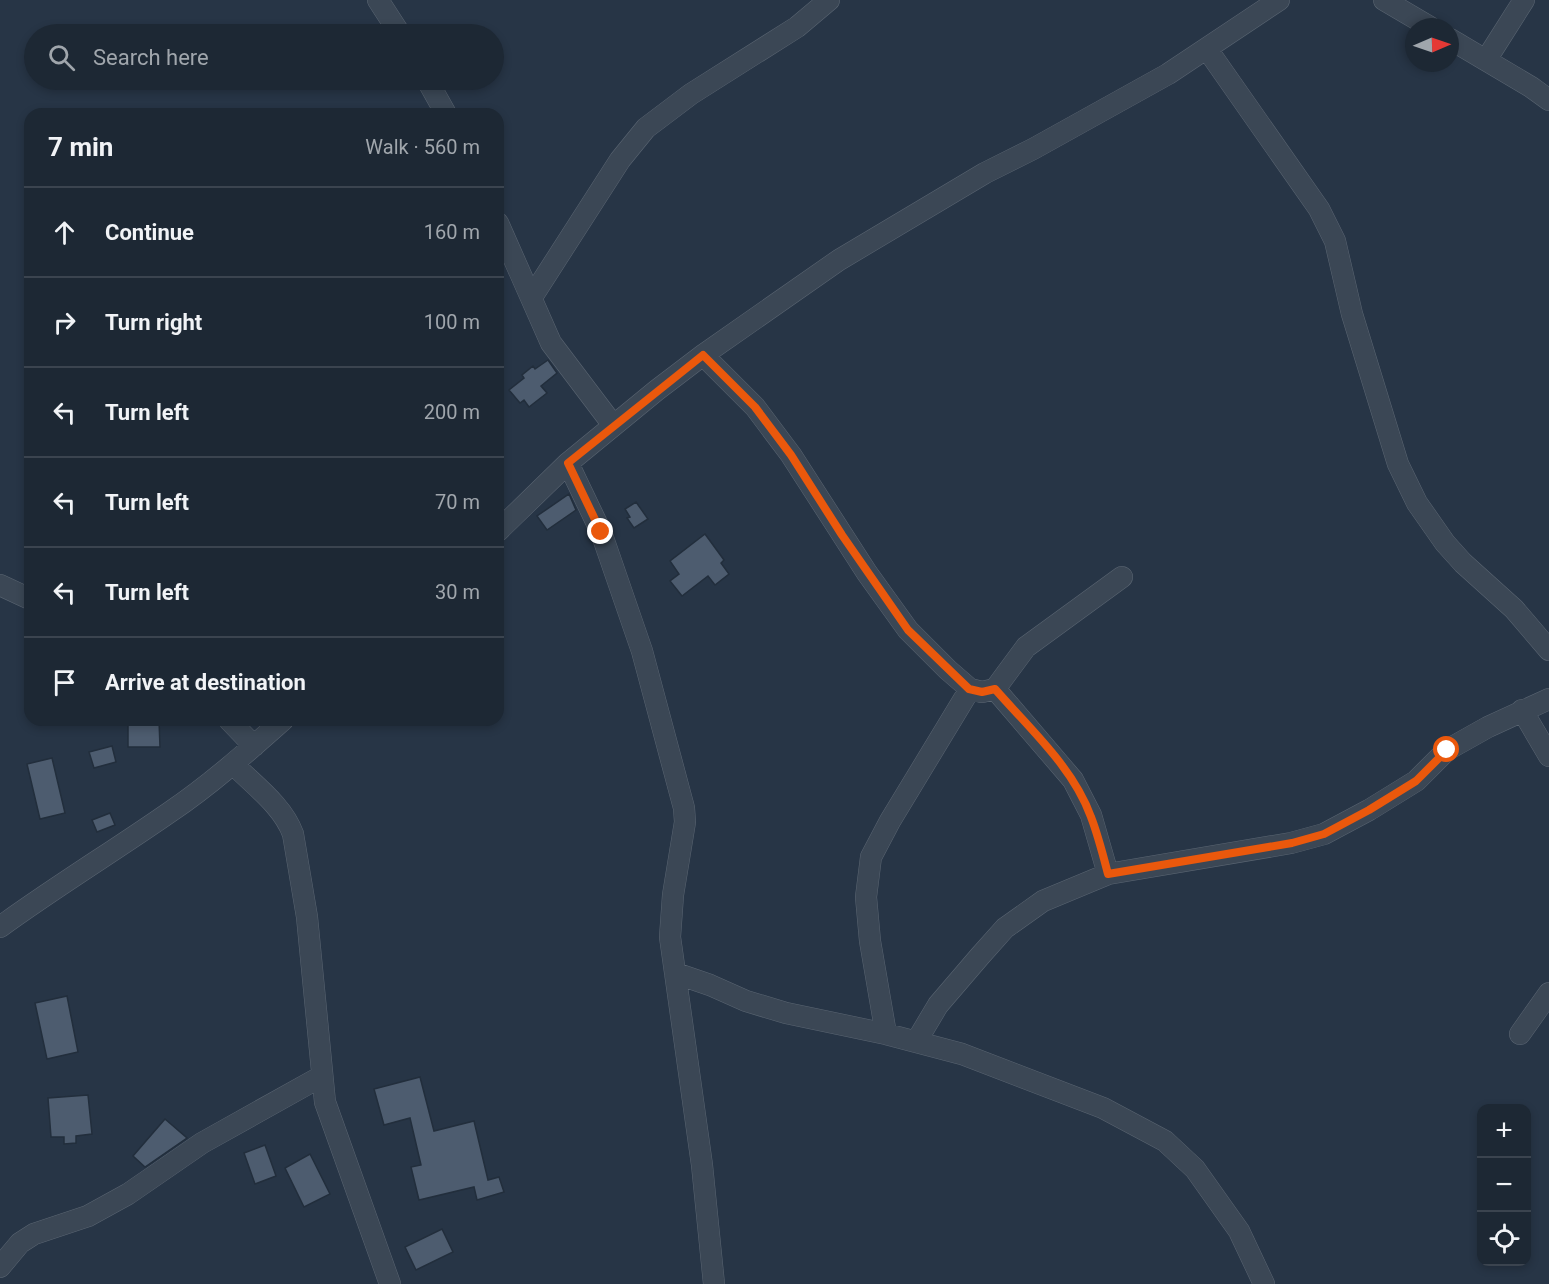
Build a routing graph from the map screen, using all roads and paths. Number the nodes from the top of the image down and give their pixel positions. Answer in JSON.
{"nodes":[{"id":1,"x":378,"y":0,"type":"edge"},
{"id":2,"x":829,"y":0,"type":"edge"},
{"id":3,"x":1279,"y":0,"type":"edge"},
{"id":4,"x":1384,"y":0,"type":"edge"},
{"id":5,"x":1524,"y":0,"type":"edge"},
{"id":6,"x":1415,"y":18,"type":"edge"},
{"id":7,"x":394,"y":24,"type":"edge"},
{"id":8,"x":1459,"y":44,"type":"edge"},
{"id":9,"x":1207,"y":49,"type":"junction"},
{"id":10,"x":1486,"y":60,"type":"junction"},
{"id":11,"x":433,"y":90,"type":"edge"},
{"id":12,"x":1549,"y":100,"type":"edge"},
{"id":13,"x":443,"y":108,"type":"edge"},
{"id":14,"x":504,"y":236,"type":"edge"},
{"id":15,"x":532,"y":297,"type":"junction"},
{"id":16,"x":703,"y":355,"type":"junction"},
{"id":17,"x":613,"y":425,"type":"junction"},
{"id":18,"x":568,"y":463,"type":"junction"},
{"id":19,"x":504,"y":525,"type":"edge"},
{"id":20,"x":1122,"y":577,"type":"dead end"},
{"id":21,"x":0,"y":585,"type":"edge"},
{"id":22,"x":24,"y":596,"type":"edge"},
{"id":23,"x":1549,"y":650,"type":"edge"},
{"id":24,"x":969,"y":689,"type":"junction"},
{"id":25,"x":995,"y":689,"type":"junction"},
{"id":26,"x":1549,"y":699,"type":"edge"},
{"id":27,"x":1522,"y":710,"type":"junction"},
{"id":28,"x":235,"y":726,"type":"edge"},
{"id":29,"x":277,"y":726,"type":"edge"},
{"id":30,"x":254,"y":746,"type":"junction"},
{"id":31,"x":1549,"y":756,"type":"edge"},
{"id":32,"x":233,"y":764,"type":"junction"},
{"id":33,"x":1108,"y":874,"type":"junction"},
{"id":34,"x":0,"y":927,"type":"edge"},
{"id":35,"x":675,"y":973,"type":"junction"},
{"id":36,"x":1549,"y":993,"type":"edge"},
{"id":37,"x":886,"y":1034,"type":"junction"},
{"id":38,"x":1520,"y":1034,"type":"dead end"},
{"id":39,"x":916,"y":1042,"type":"junction"},
{"id":40,"x":322,"y":1076,"type":"junction"},
{"id":41,"x":0,"y":1267,"type":"edge"},
{"id":42,"x":390,"y":1284,"type":"edge"},
{"id":43,"x":714,"y":1284,"type":"edge"},
{"id":44,"x":1264,"y":1284,"type":"edge"}],
"edges":[{"from":1,"to":7,"type":"street"},
{"from":2,"to":15,"type":"street"},
{"from":3,"to":9,"type":"street"},
{"from":4,"to":6,"type":"street"},
{"from":5,"to":10,"type":"street"},
{"from":8,"to":10,"type":"street"},
{"from":9,"to":16,"type":"street"},
{"from":9,"to":23,"type":"street"},
{"from":10,"to":12,"type":"street"},
{"from":11,"to":13,"type":"street"},
{"from":14,"to":15,"type":"street"},
{"from":15,"to":17,"type":"street"},
{"from":16,"to":17,"type":"street"},
{"from":16,"to":24,"type":"street"},
{"from":17,"to":18,"type":"street"},
{"from":18,"to":19,"type":"street"},
{"from":18,"to":35,"type":"street"},
{"from":20,"to":25,"type":"street"},
{"from":21,"to":22,"type":"street"},
{"from":24,"to":25,"type":"street"},
{"from":24,"to":37,"type":"street"},
{"from":25,"to":33,"type":"street"},
{"from":26,"to":27,"type":"street"},
{"from":27,"to":31,"type":"street"},
{"from":27,"to":33,"type":"street"},
{"from":28,"to":30,"type":"street"},
{"from":29,"to":30,"type":"street"},
{"from":30,"to":32,"type":"street"},
{"from":32,"to":34,"type":"street"},
{"from":32,"to":40,"type":"street"},
{"from":33,"to":39,"type":"street"},
{"from":35,"to":37,"type":"street"},
{"from":35,"to":43,"type":"street"},
{"from":36,"to":38,"type":"street"},
{"from":37,"to":39,"type":"street"},
{"from":39,"to":44,"type":"street"},
{"from":40,"to":41,"type":"street"},
{"from":40,"to":42,"type":"street"}]}
